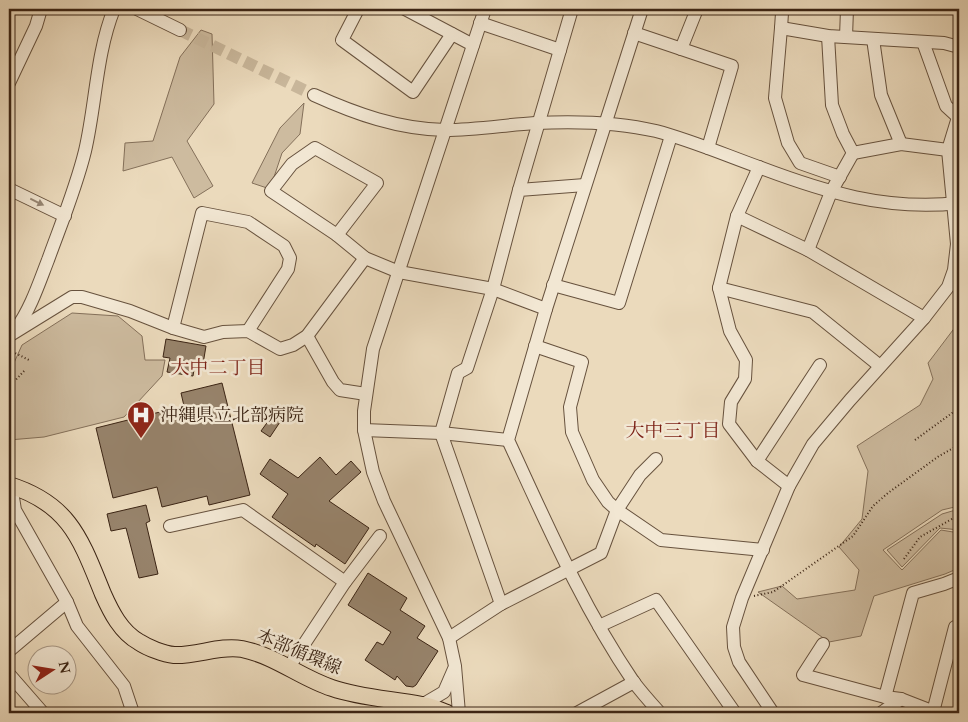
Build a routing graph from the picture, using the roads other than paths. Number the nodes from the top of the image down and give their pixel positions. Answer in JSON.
{"nodes":[{"id":1,"x":41,"y":9,"type":"edge"},
{"id":2,"x":114,"y":9,"type":"edge"},
{"id":3,"x":137,"y":9,"type":"edge"},
{"id":4,"x":358,"y":9,"type":"edge"},
{"id":5,"x":405,"y":9,"type":"edge"},
{"id":6,"x":485,"y":9,"type":"edge"},
{"id":7,"x":572,"y":9,"type":"edge"},
{"id":8,"x":642,"y":9,"type":"edge"},
{"id":9,"x":697,"y":9,"type":"edge"},
{"id":10,"x":780,"y":9,"type":"edge"},
{"id":11,"x":847,"y":9,"type":"edge"},
{"id":12,"x":480,"y":23,"type":"junction"},
{"id":13,"x":781,"y":28,"type":"junction"},
{"id":14,"x":180,"y":30,"type":"tunnel mouth"},
{"id":15,"x":634,"y":33,"type":"junction"},
{"id":16,"x":452,"y":34,"type":"junction"},
{"id":17,"x":828,"y":36,"type":"junction"},
{"id":18,"x":846,"y":37,"type":"junction"},
{"id":19,"x":873,"y":39,"type":"junction"},
{"id":20,"x":923,"y":42,"type":"junction"},
{"id":21,"x":473,"y":45,"type":"junction"},
{"id":22,"x":959,"y":48,"type":"edge"},
{"id":23,"x":681,"y":49,"type":"junction"},
{"id":24,"x":560,"y":50,"type":"junction"},
{"id":25,"x":9,"y":84,"type":"edge"},
{"id":26,"x":314,"y":95,"type":"tunnel mouth"},
{"id":27,"x":959,"y":115,"type":"edge"},
{"id":28,"x":538,"y":123,"type":"junction"},
{"id":29,"x":604,"y":124,"type":"junction"},
{"id":30,"x":445,"y":130,"type":"junction"},
{"id":31,"x":671,"y":136,"type":"junction"},
{"id":32,"x":901,"y":144,"type":"junction"},
{"id":33,"x":708,"y":148,"type":"junction"},
{"id":34,"x":948,"y":150,"type":"junction"},
{"id":35,"x":853,"y":153,"type":"junction"},
{"id":36,"x":759,"y":167,"type":"junction"},
{"id":37,"x":840,"y":177,"type":"junction"},
{"id":38,"x":585,"y":185,"type":"junction"},
{"id":39,"x":9,"y":188,"type":"edge"},
{"id":40,"x":519,"y":190,"type":"junction"},
{"id":41,"x":831,"y":192,"type":"junction"},
{"id":42,"x":957,"y":204,"type":"edge"},
{"id":43,"x":65,"y":216,"type":"junction"},
{"id":44,"x":737,"y":216,"type":"junction"},
{"id":45,"x":337,"y":235,"type":"junction"},
{"id":46,"x":808,"y":250,"type":"junction"},
{"id":47,"x":365,"y":258,"type":"junction"},
{"id":48,"x":399,"y":272,"type":"junction"},
{"id":49,"x":553,"y":285,"type":"junction"},
{"id":50,"x":719,"y":288,"type":"junction"},
{"id":51,"x":493,"y":289,"type":"junction"},
{"id":52,"x":546,"y":309,"type":"junction"},
{"id":53,"x":924,"y":318,"type":"junction"},
{"id":54,"x":173,"y":328,"type":"junction"},
{"id":55,"x":248,"y":331,"type":"junction"},
{"id":56,"x":10,"y":335,"type":"edge"},
{"id":57,"x":308,"y":336,"type":"junction"},
{"id":58,"x":534,"y":346,"type":"junction"},
{"id":59,"x":820,"y":365,"type":"dead end"},
{"id":60,"x":880,"y":366,"type":"junction"},
{"id":61,"x":366,"y":394,"type":"junction"},
{"id":62,"x":364,"y":430,"type":"junction"},
{"id":63,"x":441,"y":433,"type":"junction"},
{"id":64,"x":508,"y":440,"type":"junction"},
{"id":65,"x":656,"y":459,"type":"dead end"},
{"id":66,"x":757,"y":461,"type":"junction"},
{"id":67,"x":10,"y":485,"type":"edge"},
{"id":68,"x":789,"y":486,"type":"junction"},
{"id":69,"x":617,"y":510,"type":"junction"},
{"id":70,"x":170,"y":526,"type":"dead end"},
{"id":71,"x":380,"y":536,"type":"dead end"},
{"id":72,"x":763,"y":550,"type":"junction"},
{"id":73,"x":569,"y":568,"type":"junction"},
{"id":74,"x":959,"y":578,"type":"edge"},
{"id":75,"x":345,"y":582,"type":"junction"},
{"id":76,"x":67,"y":602,"type":"junction"},
{"id":77,"x":501,"y":604,"type":"junction"},
{"id":78,"x":599,"y":626,"type":"junction"},
{"id":79,"x":959,"y":628,"type":"edge"},
{"id":80,"x":449,"y":638,"type":"junction"},
{"id":81,"x":823,"y":644,"type":"dead end"},
{"id":82,"x":9,"y":651,"type":"edge"},
{"id":83,"x":455,"y":666,"type":"junction"},
{"id":84,"x":290,"y":667,"type":"junction"},
{"id":85,"x":9,"y":674,"type":"edge"},
{"id":86,"x":634,"y":682,"type":"junction"},
{"id":87,"x":885,"y":697,"type":"junction"},
{"id":88,"x":900,"y":699,"type":"junction"},
{"id":89,"x":422,"y":705,"type":"junction"},
{"id":90,"x":935,"y":712,"type":"edge"},
{"id":91,"x":42,"y":713,"type":"edge"},
{"id":92,"x":133,"y":713,"type":"edge"},
{"id":93,"x":447,"y":713,"type":"edge"},
{"id":94,"x":459,"y":713,"type":"edge"},
{"id":95,"x":577,"y":713,"type":"edge"},
{"id":96,"x":660,"y":713,"type":"edge"},
{"id":97,"x":734,"y":713,"type":"edge"},
{"id":98,"x":773,"y":713,"type":"edge"},
{"id":99,"x":881,"y":713,"type":"edge"}],
"edges":[{"from":1,"to":25,"type":"street"},
{"from":2,"to":43,"type":"street"},
{"from":3,"to":14,"type":"street"},
{"from":4,"to":16,"type":"street"},
{"from":5,"to":16,"type":"street"},
{"from":6,"to":12,"type":"street"},
{"from":7,"to":24,"type":"street"},
{"from":8,"to":15,"type":"street"},
{"from":9,"to":23,"type":"street"},
{"from":10,"to":13,"type":"street"},
{"from":11,"to":18,"type":"street"},
{"from":12,"to":21,"type":"street"},
{"from":12,"to":24,"type":"street"},
{"from":13,"to":17,"type":"street"},
{"from":13,"to":37,"type":"street"},
{"from":15,"to":23,"type":"street"},
{"from":15,"to":29,"type":"street"},
{"from":16,"to":21,"type":"street"},
{"from":17,"to":18,"type":"street"},
{"from":17,"to":35,"type":"street"},
{"from":18,"to":19,"type":"street"},
{"from":19,"to":20,"type":"street"},
{"from":19,"to":32,"type":"street"},
{"from":20,"to":22,"type":"street"},
{"from":20,"to":27,"type":"street"},
{"from":21,"to":30,"type":"street"},
{"from":23,"to":33,"type":"street"},
{"from":24,"to":28,"type":"street"},
{"from":26,"to":30,"type":"street"},
{"from":27,"to":34,"type":"street"},
{"from":28,"to":29,"type":"street"},
{"from":28,"to":30,"type":"street"},
{"from":28,"to":40,"type":"street"},
{"from":29,"to":31,"type":"street"},
{"from":29,"to":38,"type":"street"},
{"from":30,"to":48,"type":"street"},
{"from":31,"to":33,"type":"street"},
{"from":31,"to":49,"type":"street"},
{"from":32,"to":34,"type":"street"},
{"from":32,"to":35,"type":"street"},
{"from":33,"to":36,"type":"street"},
{"from":34,"to":42,"type":"street"},
{"from":35,"to":37,"type":"street"},
{"from":36,"to":41,"type":"street"},
{"from":36,"to":44,"type":"street"},
{"from":37,"to":41,"type":"street"},
{"from":38,"to":40,"type":"street"},
{"from":38,"to":49,"type":"street"},
{"from":39,"to":43,"type":"street","one_way":true},
{"from":40,"to":51,"type":"street"},
{"from":41,"to":42,"type":"street"},
{"from":41,"to":46,"type":"street"},
{"from":42,"to":53,"type":"street"},
{"from":43,"to":56,"type":"street"},
{"from":44,"to":46,"type":"street"},
{"from":44,"to":50,"type":"street"},
{"from":45,"to":45,"type":"street"},
{"from":45,"to":47,"type":"street"},
{"from":46,"to":53,"type":"street"},
{"from":47,"to":48,"type":"street"},
{"from":47,"to":57,"type":"street"},
{"from":48,"to":51,"type":"street"},
{"from":48,"to":61,"type":"street"},
{"from":49,"to":52,"type":"street"},
{"from":50,"to":60,"type":"street"},
{"from":50,"to":66,"type":"street"},
{"from":51,"to":52,"type":"street"},
{"from":51,"to":63,"type":"street"},
{"from":52,"to":58,"type":"street"},
{"from":53,"to":60,"type":"street"},
{"from":54,"to":55,"type":"street"},
{"from":54,"to":55,"type":"street"},
{"from":54,"to":56,"type":"street"},
{"from":55,"to":57,"type":"street"},
{"from":57,"to":61,"type":"street"},
{"from":58,"to":64,"type":"street"},
{"from":58,"to":69,"type":"street"},
{"from":59,"to":66,"type":"street"},
{"from":60,"to":68,"type":"street"},
{"from":61,"to":62,"type":"street"},
{"from":62,"to":63,"type":"street"},
{"from":62,"to":80,"type":"street"},
{"from":63,"to":64,"type":"street"},
{"from":63,"to":77,"type":"street"},
{"from":64,"to":73,"type":"street"},
{"from":65,"to":69,"type":"street"},
{"from":66,"to":68,"type":"street"},
{"from":67,"to":76,"type":"street"},
{"from":67,"to":84,"type":"main road","name":"本部循環線"},
{"from":68,"to":72,"type":"street"},
{"from":69,"to":72,"type":"street"},
{"from":69,"to":73,"type":"street"},
{"from":70,"to":75,"type":"street"},
{"from":71,"to":75,"type":"street"},
{"from":72,"to":98,"type":"street"},
{"from":73,"to":77,"type":"street"},
{"from":73,"to":78,"type":"street"},
{"from":74,"to":87,"type":"street"},
{"from":75,"to":84,"type":"street"},
{"from":76,"to":82,"type":"street"},
{"from":76,"to":92,"type":"street"},
{"from":77,"to":80,"type":"street"},
{"from":78,"to":86,"type":"street"},
{"from":78,"to":97,"type":"street"},
{"from":79,"to":90,"type":"street"},
{"from":80,"to":83,"type":"street"},
{"from":81,"to":87,"type":"street"},
{"from":83,"to":89,"type":"street"},
{"from":83,"to":94,"type":"street"},
{"from":84,"to":89,"type":"main road","name":"本部循環線"},
{"from":85,"to":91,"type":"street"},
{"from":86,"to":95,"type":"street"},
{"from":86,"to":96,"type":"street"},
{"from":87,"to":88,"type":"street"},
{"from":88,"to":90,"type":"street"},
{"from":88,"to":99,"type":"street"},
{"from":89,"to":93,"type":"main road","name":"本部循環線"}]}
